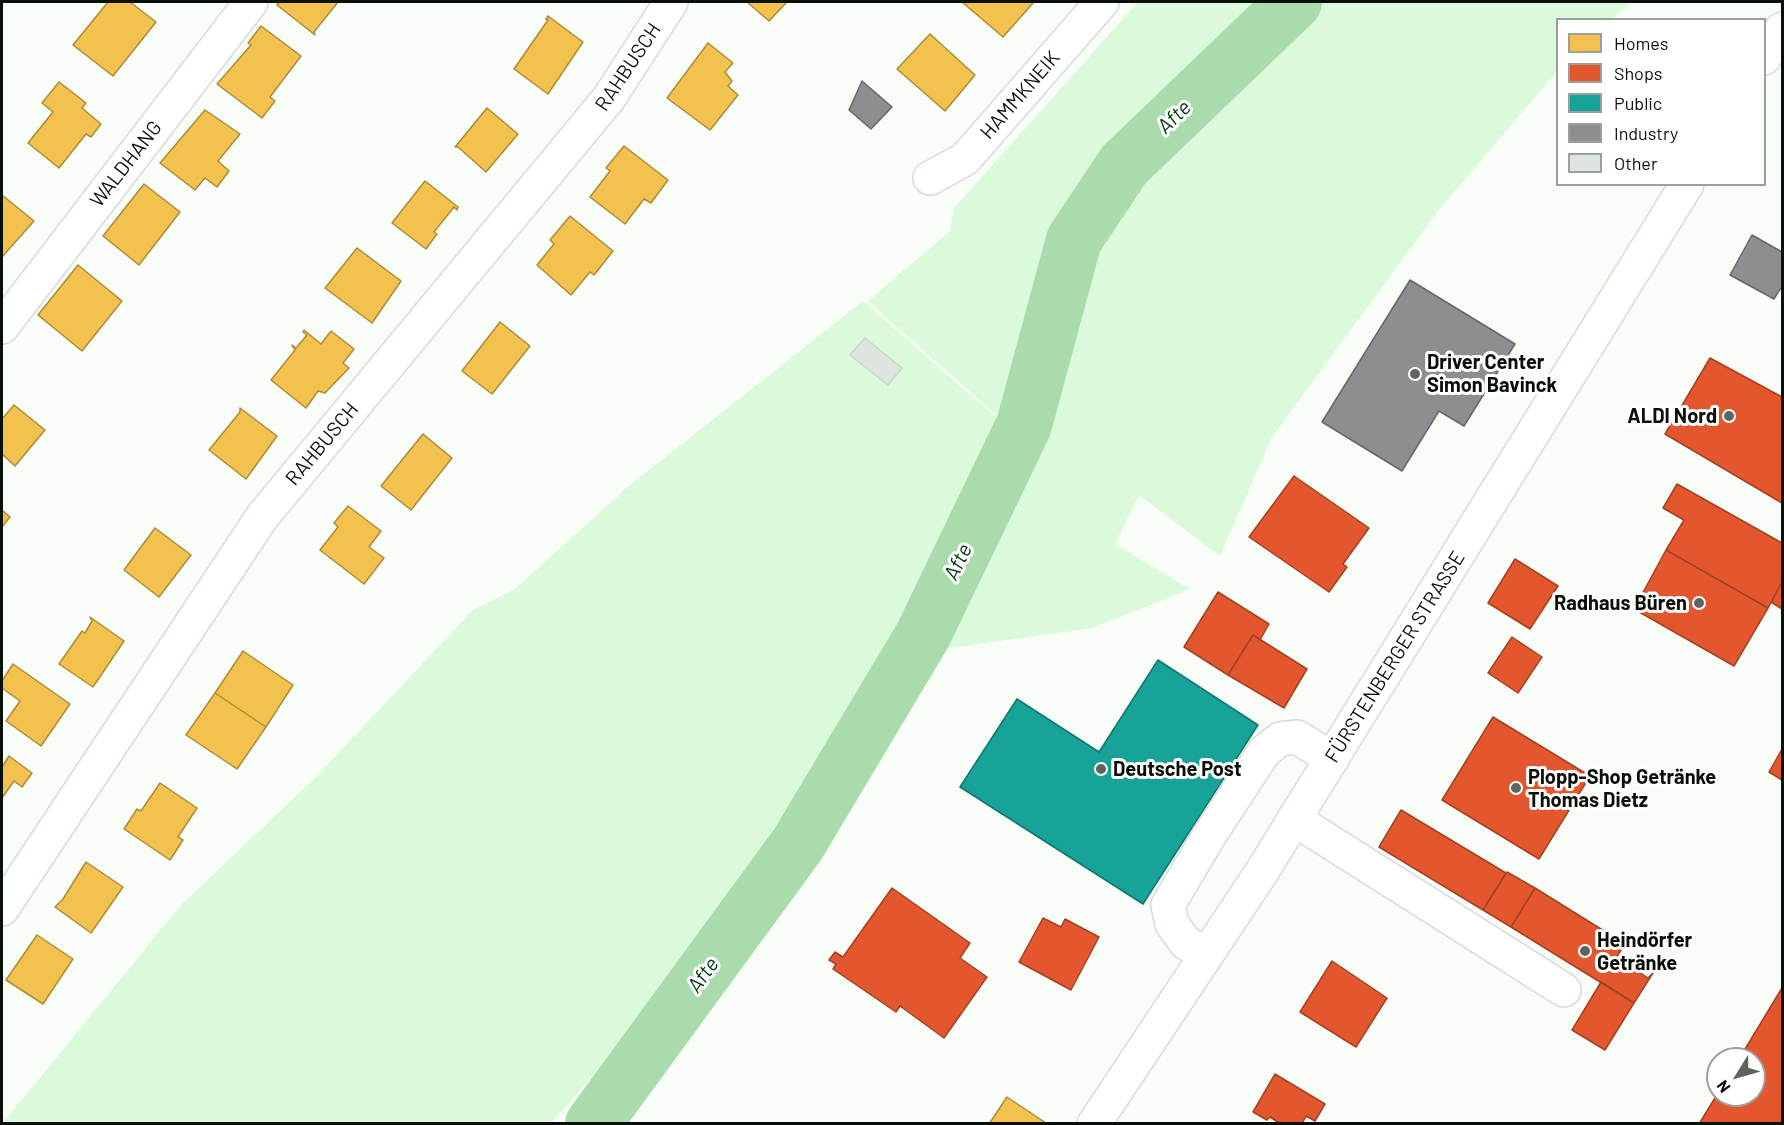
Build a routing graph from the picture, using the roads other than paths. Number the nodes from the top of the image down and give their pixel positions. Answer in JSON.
{"nodes":[{"id":1,"x":251,"y":2,"type":"edge"},
{"id":2,"x":671,"y":2,"type":"edge"},
{"id":3,"x":1102,"y":2,"type":"edge"},
{"id":4,"x":1782,"y":29,"type":"edge"},
{"id":5,"x":1766,"y":57,"type":"edge"},
{"id":6,"x":1766,"y":61,"type":"edge"},
{"id":7,"x":1782,"y":67,"type":"edge"},
{"id":8,"x":930,"y":178,"type":"dead end"},
{"id":9,"x":1686,"y":186,"type":"edge"},
{"id":10,"x":2,"y":327,"type":"edge"},
{"id":11,"x":1332,"y":759,"type":"junction"},
{"id":12,"x":1294,"y":819,"type":"junction"},
{"id":13,"x":2,"y":909,"type":"edge"},
{"id":14,"x":1206,"y":954,"type":"junction"},
{"id":15,"x":1564,"y":990,"type":"dead end"},
{"id":16,"x":1094,"y":1124,"type":"edge"}],
"edges":[{"from":1,"to":10,"type":"street","name":"WALDHANG"},
{"from":2,"to":13,"type":"street","name":"RAHBUSCH"},
{"from":3,"to":8,"type":"street","name":"HAMMKNEIK"},
{"from":4,"to":5,"type":"street"},
{"from":6,"to":7,"type":"street"},
{"from":9,"to":11,"type":"street","name":"FÜRSTENBERGER STRASSE"},
{"from":11,"to":12,"type":"street","name":"FÜRSTENBERGER STRASSE"},
{"from":11,"to":14,"type":"street"},
{"from":12,"to":14,"type":"street","name":"FÜRSTENBERGER STRASSE"},
{"from":12,"to":15,"type":"street"},
{"from":14,"to":16,"type":"street","name":"FÜRSTENBERGER STRASSE"}]}
